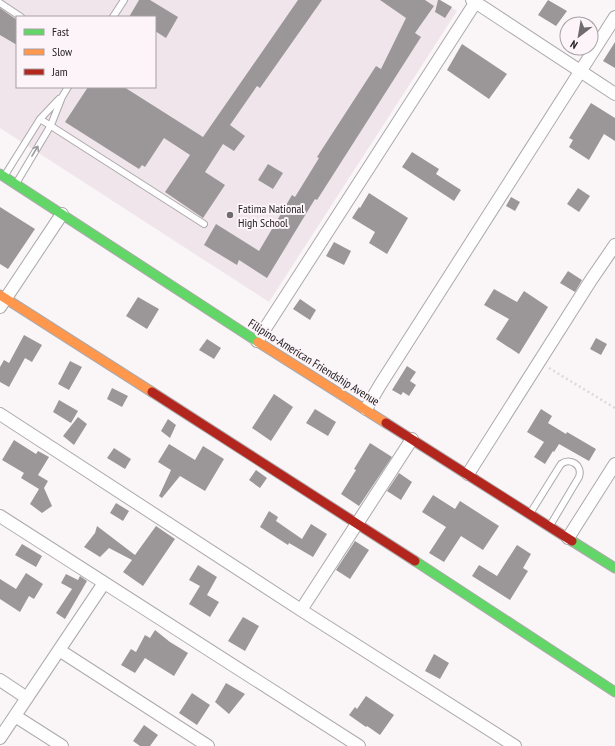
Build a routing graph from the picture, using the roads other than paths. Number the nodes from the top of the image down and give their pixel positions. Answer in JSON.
{"nodes":[{"id":1,"x":124,"y":0,"type":"edge"},
{"id":2,"x":475,"y":1,"type":"edge"},
{"id":3,"x":0,"y":3,"type":"edge"},
{"id":4,"x":20,"y":16,"type":"edge"},
{"id":5,"x":114,"y":16,"type":"edge"},
{"id":6,"x":615,"y":17,"type":"edge"},
{"id":7,"x":580,"y":71,"type":"junction"},
{"id":8,"x":67,"y":88,"type":"edge"},
{"id":9,"x":615,"y":94,"type":"edge"},
{"id":10,"x":62,"y":97,"type":"junction"},
{"id":11,"x":40,"y":119,"type":"junction"},
{"id":12,"x":50,"y":125,"type":"junction"},
{"id":13,"x":2,"y":176,"type":"edge"},
{"id":14,"x":15,"y":184,"type":"junction"},
{"id":15,"x":62,"y":214,"type":"junction"},
{"id":16,"x":204,"y":224,"type":"dead end"},
{"id":17,"x":615,"y":245,"type":"edge"},
{"id":18,"x":2,"y":300,"type":"edge"},
{"id":19,"x":257,"y":341,"type":"junction"},
{"id":20,"x":366,"y":409,"type":"junction"},
{"id":21,"x":0,"y":414,"type":"edge"},
{"id":22,"x":412,"y":438,"type":"junction"},
{"id":23,"x":615,"y":464,"type":"edge"},
{"id":24,"x":468,"y":474,"type":"junction"},
{"id":25,"x":530,"y":514,"type":"junction"},
{"id":26,"x":0,"y":516,"type":"edge"},
{"id":27,"x":358,"y":523,"type":"junction"},
{"id":28,"x":550,"y":526,"type":"junction"},
{"id":29,"x":568,"y":538,"type":"junction"},
{"id":30,"x":615,"y":568,"type":"edge"},
{"id":31,"x":104,"y":583,"type":"junction"},
{"id":32,"x":302,"y":610,"type":"junction"},
{"id":33,"x":59,"y":650,"type":"junction"},
{"id":34,"x":0,"y":680,"type":"edge"},
{"id":35,"x":615,"y":692,"type":"edge"},
{"id":36,"x":27,"y":698,"type":"junction"},
{"id":37,"x":15,"y":716,"type":"junction"},
{"id":38,"x":0,"y":738,"type":"edge"},
{"id":39,"x":62,"y":746,"type":"edge"},
{"id":40,"x":208,"y":746,"type":"edge"},
{"id":41,"x":359,"y":746,"type":"edge"},
{"id":42,"x":515,"y":746,"type":"edge"}],
"edges":[{"from":1,"to":5,"type":"lane"},
{"from":2,"to":7,"type":"street"},
{"from":2,"to":19,"type":"street"},
{"from":3,"to":4,"type":"lane"},
{"from":6,"to":7,"type":"street"},
{"from":7,"to":9,"type":"street"},
{"from":7,"to":20,"type":"street"},
{"from":8,"to":10,"type":"lane"},
{"from":10,"to":11,"type":"lane"},
{"from":10,"to":12,"type":"lane"},
{"from":11,"to":12,"type":"lane"},
{"from":11,"to":13,"type":"lane"},
{"from":14,"to":12,"type":"lane","one_way":true},
{"from":12,"to":16,"type":"lane"},
{"from":13,"to":14,"type":"main road","name":"Filipino-American Friendship Avenue"},
{"from":14,"to":15,"type":"main road","name":"Filipino-American Friendship Avenue"},
{"from":15,"to":18,"type":"street"},
{"from":15,"to":19,"type":"main road","name":"Filipino-American Friendship Avenue"},
{"from":17,"to":24,"type":"street"},
{"from":18,"to":27,"type":"main road"},
{"from":19,"to":20,"type":"main road","name":"Filipino-American Friendship Avenue"},
{"from":20,"to":22,"type":"main road","name":"Filipino-American Friendship Avenue"},
{"from":21,"to":32,"type":"street"},
{"from":22,"to":24,"type":"main road","name":"Filipino-American Friendship Avenue"},
{"from":22,"to":27,"type":"street"},
{"from":23,"to":29,"type":"street"},
{"from":24,"to":25,"type":"main road","name":"Filipino-American Friendship Avenue"},
{"from":25,"to":28,"type":"main road","name":"Filipino-American Friendship Avenue"},
{"from":25,"to":28,"type":"lane"},
{"from":26,"to":31,"type":"street"},
{"from":27,"to":32,"type":"street"},
{"from":27,"to":35,"type":"main road"},
{"from":28,"to":29,"type":"main road","name":"Filipino-American Friendship Avenue"},
{"from":29,"to":30,"type":"main road","name":"Filipino-American Friendship Avenue"},
{"from":31,"to":33,"type":"street"},
{"from":31,"to":41,"type":"street"},
{"from":32,"to":42,"type":"street"},
{"from":33,"to":36,"type":"street"},
{"from":33,"to":40,"type":"street"},
{"from":34,"to":36,"type":"street"},
{"from":36,"to":37,"type":"street"},
{"from":37,"to":38,"type":"street"},
{"from":37,"to":39,"type":"street"}]}
